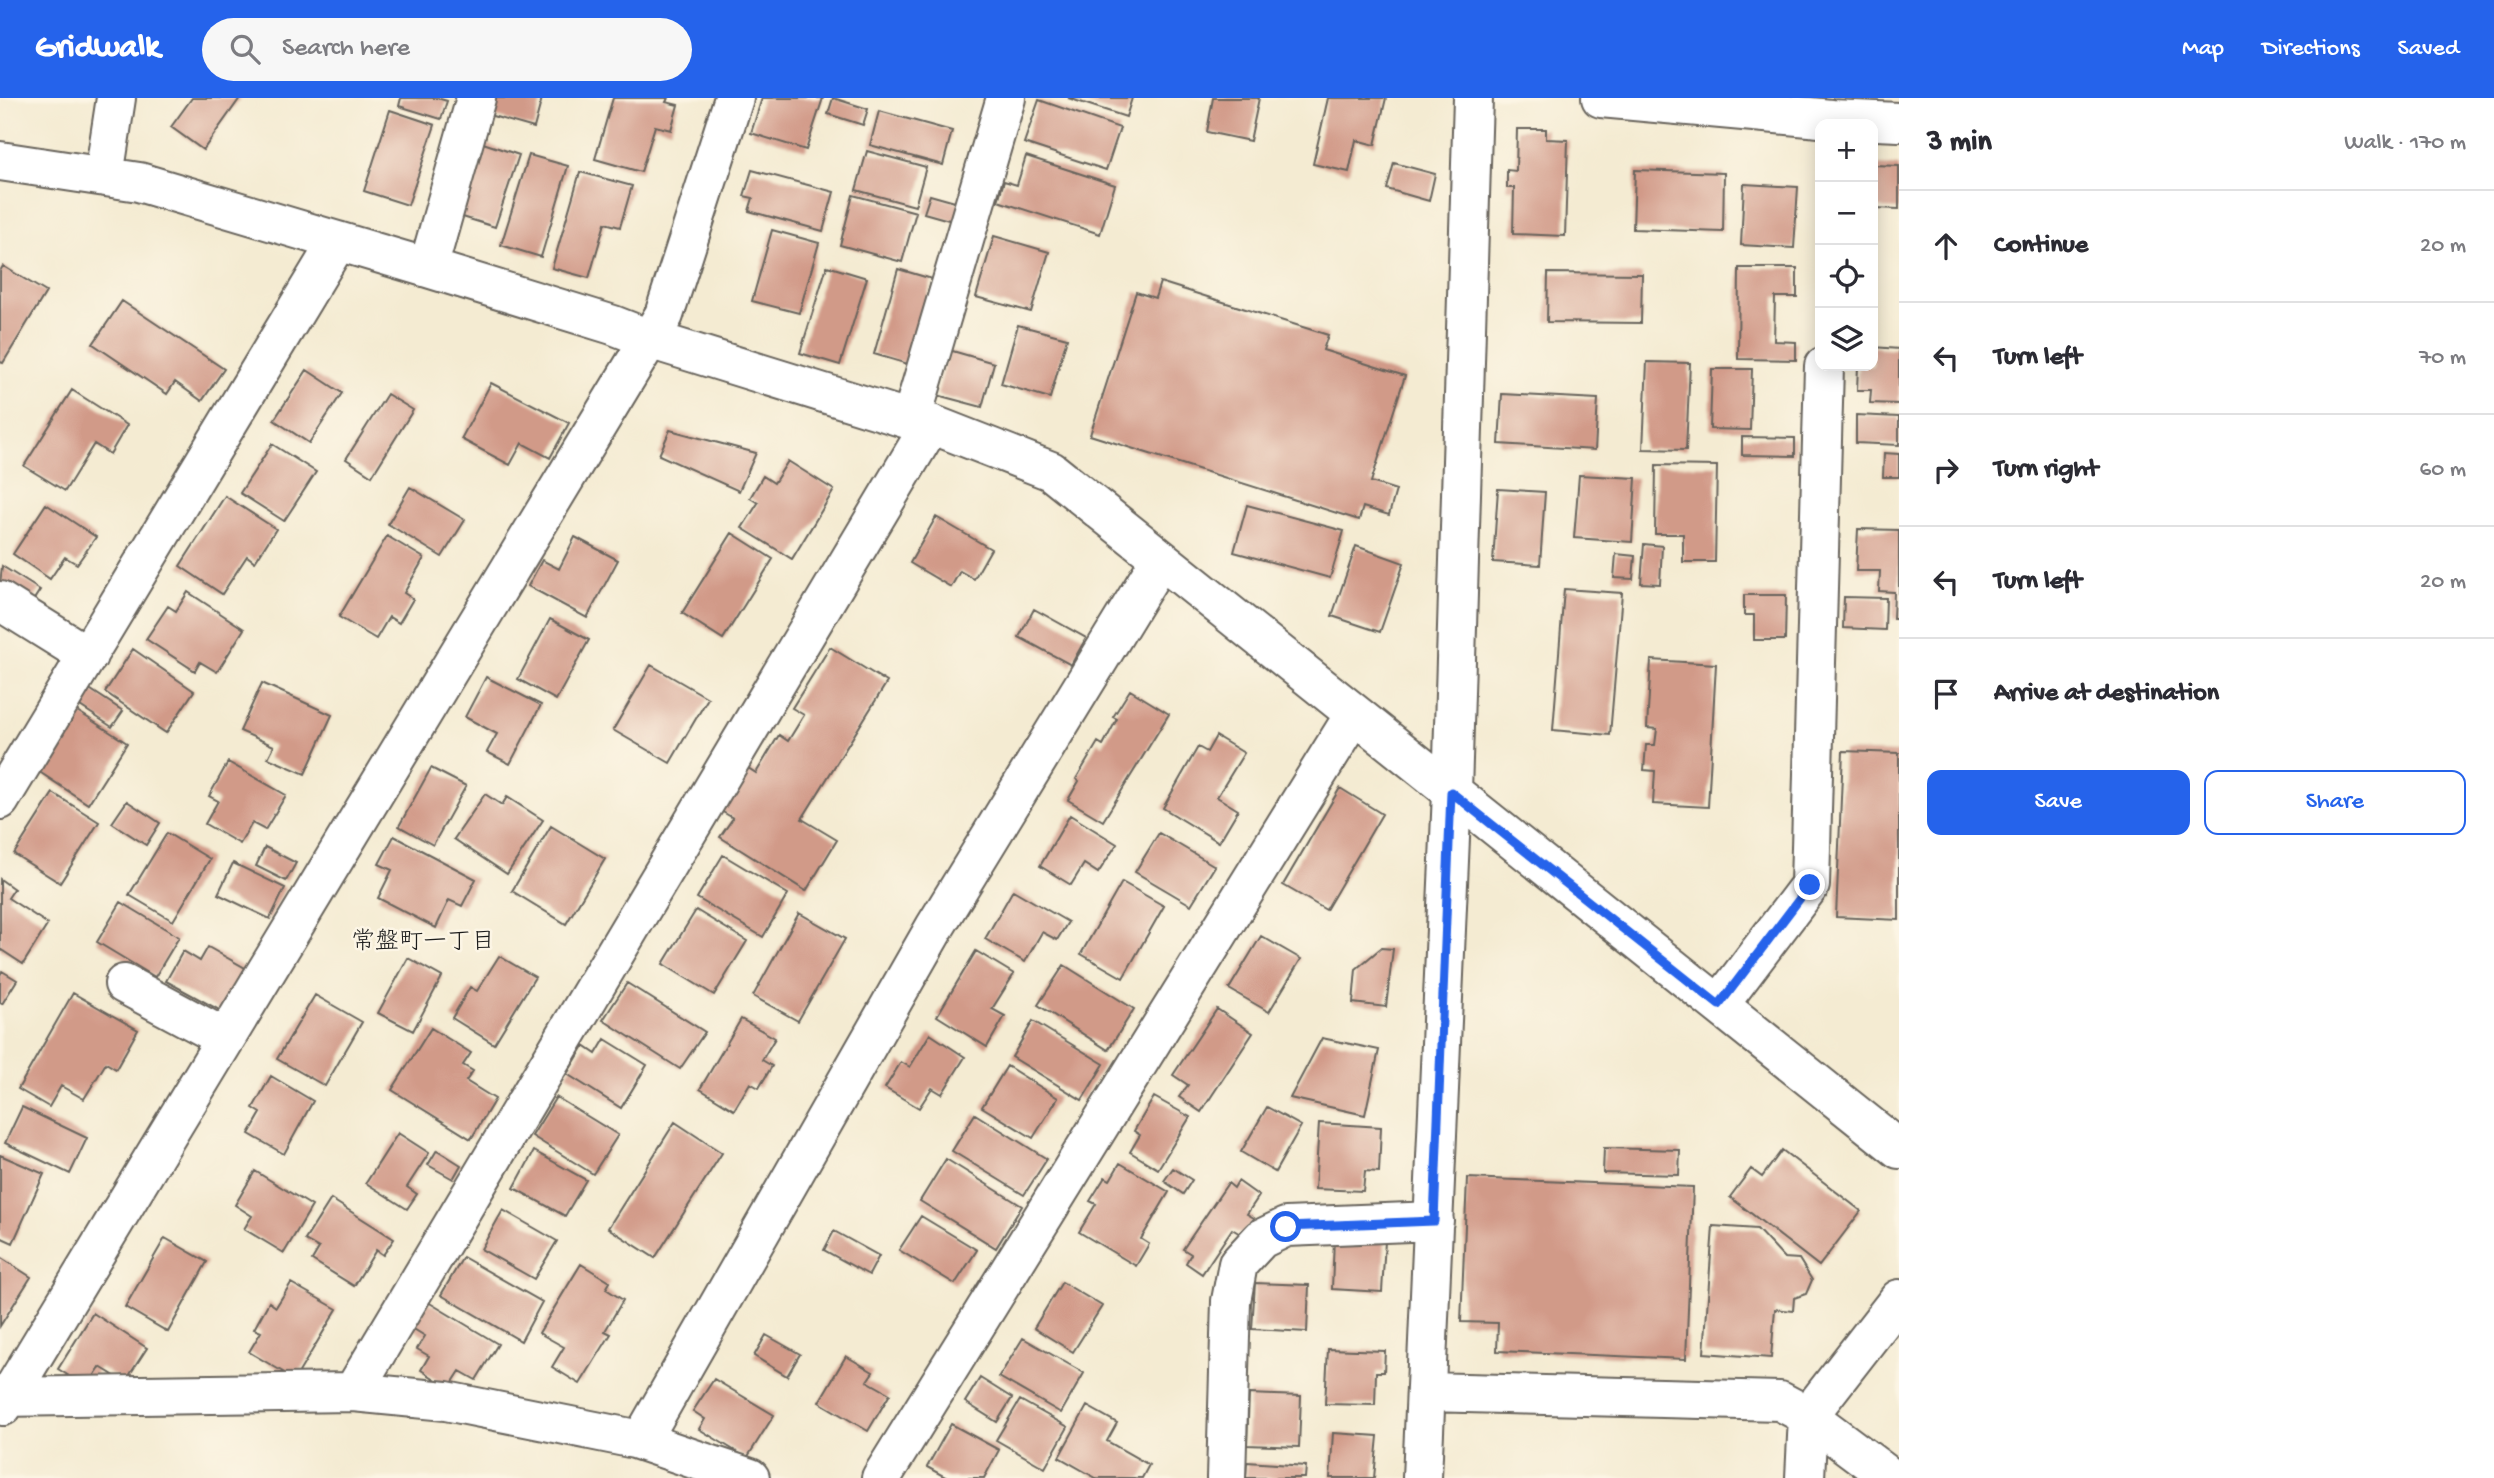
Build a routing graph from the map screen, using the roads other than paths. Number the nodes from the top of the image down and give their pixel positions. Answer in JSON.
{"nodes":[{"id":1,"x":116,"y":98,"type":"edge"},
{"id":2,"x":475,"y":98,"type":"edge"},
{"id":3,"x":734,"y":98,"type":"edge"},
{"id":4,"x":1006,"y":98,"type":"edge"},
{"id":5,"x":1473,"y":98,"type":"edge"},
{"id":6,"x":1601,"y":98,"type":"edge"},
{"id":7,"x":1831,"y":114,"type":"edge"},
{"id":8,"x":1899,"y":122,"type":"edge"},
{"id":9,"x":0,"y":161,"type":"edge"},
{"id":10,"x":104,"y":176,"type":"junction"},
{"id":11,"x":338,"y":241,"type":"junction"},
{"id":12,"x":428,"y":268,"type":"junction"},
{"id":13,"x":649,"y":339,"type":"junction"},
{"id":14,"x":1824,"y":371,"type":"edge"},
{"id":15,"x":921,"y":422,"type":"junction"},
{"id":16,"x":1160,"y":560,"type":"junction"},
{"id":17,"x":0,"y":601,"type":"edge"},
{"id":18,"x":88,"y":656,"type":"junction"},
{"id":19,"x":1354,"y":715,"type":"junction"},
{"id":20,"x":1451,"y":792,"type":"junction"},
{"id":21,"x":0,"y":800,"type":"edge"},
{"id":22,"x":124,"y":984,"type":"dead end"},
{"id":23,"x":1719,"y":1005,"type":"junction"},
{"id":24,"x":225,"y":1038,"type":"junction"},
{"id":25,"x":1899,"y":1149,"type":"edge"},
{"id":26,"x":1434,"y":1221,"type":"junction"},
{"id":27,"x":1899,"y":1299,"type":"edge"},
{"id":28,"x":353,"y":1392,"type":"junction"},
{"id":29,"x":1426,"y":1392,"type":"junction"},
{"id":30,"x":5,"y":1400,"type":"edge"},
{"id":31,"x":1808,"y":1416,"type":"junction"},
{"id":32,"x":641,"y":1441,"type":"junction"},
{"id":33,"x":750,"y":1478,"type":"edge"},
{"id":34,"x":881,"y":1478,"type":"edge"},
{"id":35,"x":1226,"y":1478,"type":"edge"},
{"id":36,"x":1422,"y":1478,"type":"edge"},
{"id":37,"x":1805,"y":1478,"type":"edge"},
{"id":38,"x":1891,"y":1478,"type":"edge"}],
"edges":[{"from":1,"to":10,"type":"street"},
{"from":2,"to":12,"type":"street"},
{"from":3,"to":13,"type":"street"},
{"from":4,"to":15,"type":"street"},
{"from":5,"to":20,"type":"street"},
{"from":6,"to":7,"type":"street"},
{"from":7,"to":8,"type":"street"},
{"from":9,"to":10,"type":"street"},
{"from":10,"to":11,"type":"street"},
{"from":11,"to":12,"type":"street"},
{"from":11,"to":18,"type":"street"},
{"from":12,"to":13,"type":"street"},
{"from":13,"to":15,"type":"street"},
{"from":13,"to":24,"type":"street"},
{"from":14,"to":23,"type":"street"},
{"from":15,"to":16,"type":"street"},
{"from":15,"to":28,"type":"street"},
{"from":16,"to":19,"type":"street"},
{"from":16,"to":32,"type":"street"},
{"from":17,"to":18,"type":"street"},
{"from":18,"to":21,"type":"street"},
{"from":19,"to":20,"type":"street"},
{"from":19,"to":34,"type":"street"},
{"from":20,"to":23,"type":"street"},
{"from":20,"to":26,"type":"street"},
{"from":22,"to":24,"type":"street"},
{"from":23,"to":25,"type":"street"},
{"from":24,"to":30,"type":"street"},
{"from":26,"to":29,"type":"street"},
{"from":26,"to":35,"type":"street"},
{"from":27,"to":31,"type":"street"},
{"from":28,"to":30,"type":"street"},
{"from":28,"to":32,"type":"street"},
{"from":29,"to":31,"type":"street"},
{"from":29,"to":36,"type":"street"},
{"from":31,"to":37,"type":"street"},
{"from":31,"to":38,"type":"street"},
{"from":32,"to":33,"type":"street"}]}
